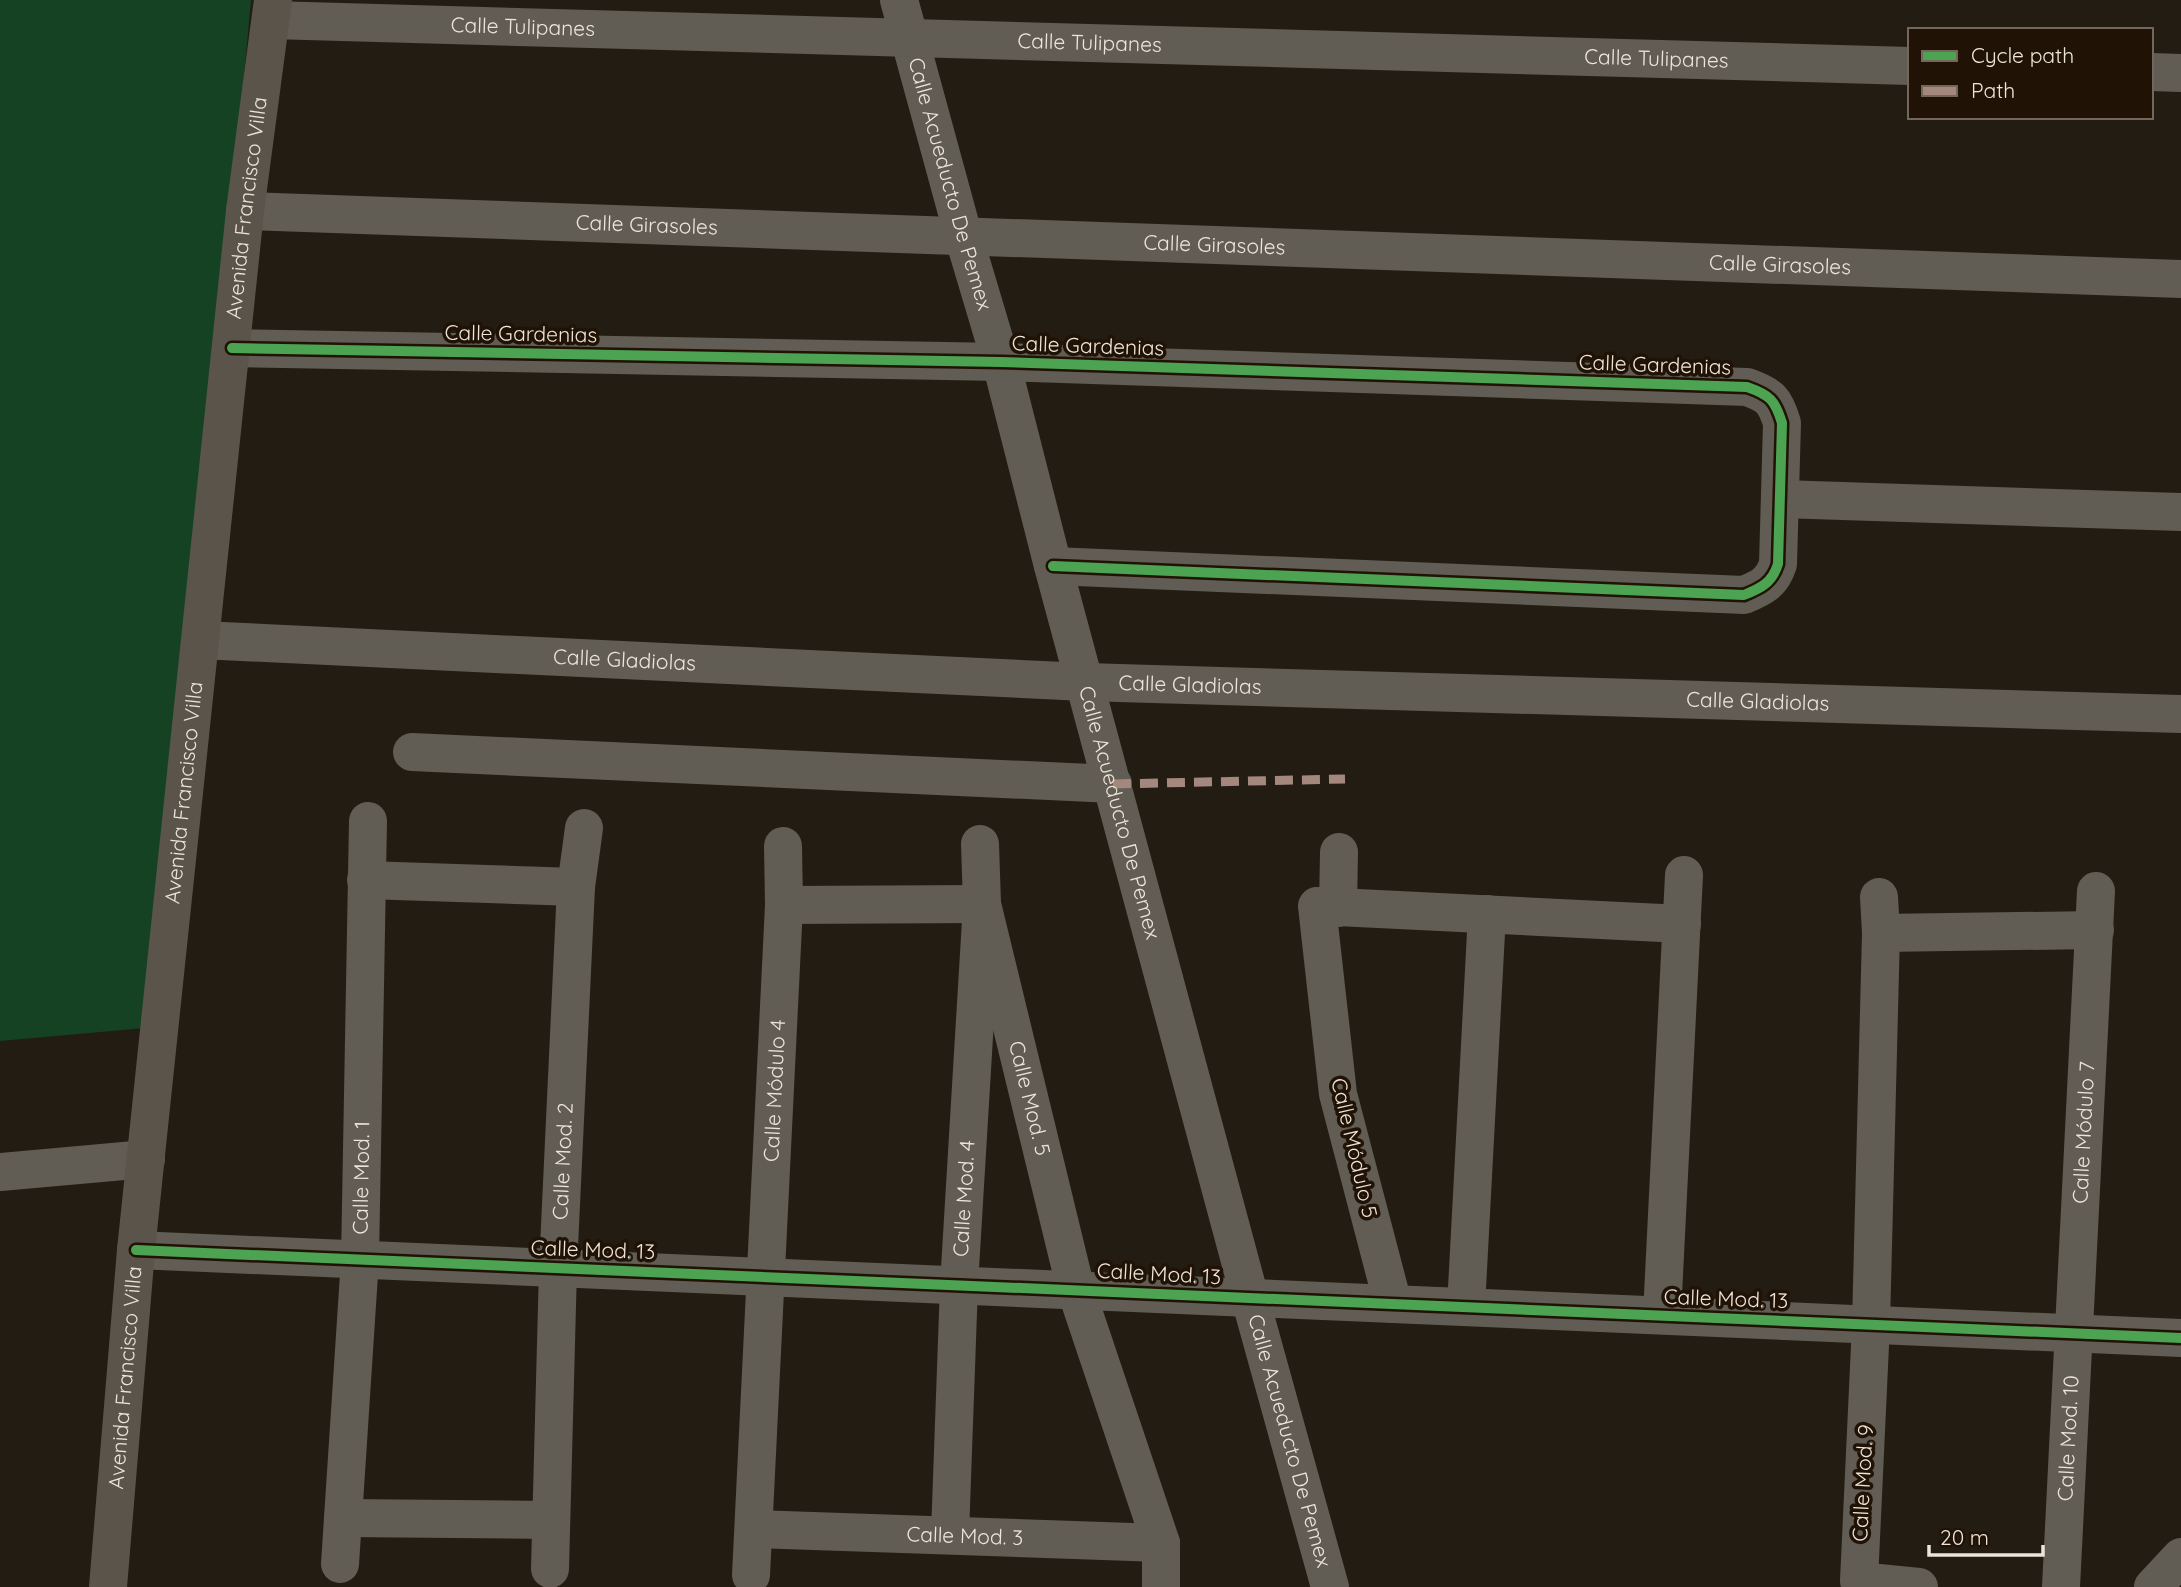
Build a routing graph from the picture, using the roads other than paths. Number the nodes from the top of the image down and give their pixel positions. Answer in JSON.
{"nodes":[{"id":1,"x":899,"y":0,"type":"edge"},
{"id":2,"x":272,"y":10,"type":"edge"},
{"id":3,"x":909,"y":38,"type":"junction"},
{"id":4,"x":1908,"y":66,"type":"edge"},
{"id":5,"x":2153,"y":72,"type":"edge"},
{"id":6,"x":2181,"y":73,"type":"edge"},
{"id":7,"x":245,"y":211,"type":"junction"},
{"id":8,"x":964,"y":238,"type":"junction"},
{"id":9,"x":2181,"y":279,"type":"edge"},
{"id":10,"x":232,"y":348,"type":"junction"},
{"id":11,"x":1001,"y":362,"type":"junction"},
{"id":12,"x":1781,"y":499,"type":"junction"},
{"id":13,"x":2181,"y":512,"type":"edge"},
{"id":14,"x":1053,"y":566,"type":"junction"},
{"id":15,"x":201,"y":640,"type":"junction"},
{"id":16,"x":1085,"y":682,"type":"junction"},
{"id":17,"x":2181,"y":714,"type":"edge"},
{"id":18,"x":412,"y":752,"type":"dead end"},
{"id":19,"x":1113,"y":784,"type":"junction"},
{"id":20,"x":368,"y":821,"type":"dead end"},
{"id":21,"x":584,"y":828,"type":"dead end"},
{"id":22,"x":980,"y":844,"type":"dead end"},
{"id":23,"x":783,"y":846,"type":"dead end"},
{"id":24,"x":1339,"y":852,"type":"dead end"},
{"id":25,"x":1685,"y":876,"type":"dead end"},
{"id":26,"x":366,"y":880,"type":"junction"},
{"id":27,"x":576,"y":887,"type":"junction"},
{"id":28,"x":2096,"y":891,"type":"dead end"},
{"id":29,"x":982,"y":904,"type":"junction"},
{"id":30,"x":784,"y":905,"type":"junction"},
{"id":31,"x":1328,"y":907,"type":"junction"},
{"id":32,"x":1487,"y":914,"type":"junction"},
{"id":33,"x":1682,"y":924,"type":"junction"},
{"id":34,"x":2095,"y":930,"type":"junction"},
{"id":35,"x":146,"y":1159,"type":"junction"},
{"id":36,"x":0,"y":1172,"type":"edge"},
{"id":37,"x":136,"y":1250,"type":"junction"},
{"id":38,"x":360,"y":1259,"type":"junction"},
{"id":39,"x":558,"y":1268,"type":"junction"},
{"id":40,"x":766,"y":1276,"type":"junction"},
{"id":41,"x":960,"y":1285,"type":"junction"},
{"id":42,"x":1076,"y":1290,"type":"junction"},
{"id":43,"x":1250,"y":1298,"type":"junction"},
{"id":44,"x":1393,"y":1304,"type":"junction"},
{"id":45,"x":1466,"y":1307,"type":"junction"},
{"id":46,"x":1662,"y":1315,"type":"junction"},
{"id":47,"x":1871,"y":1324,"type":"junction"},
{"id":48,"x":2072,"y":1333,"type":"junction"},
{"id":49,"x":2181,"y":1338,"type":"edge"},
{"id":50,"x":343,"y":1518,"type":"junction"},
{"id":51,"x":551,"y":1520,"type":"junction"},
{"id":52,"x":755,"y":1528,"type":"junction"},
{"id":53,"x":950,"y":1534,"type":"junction"},
{"id":54,"x":1161,"y":1543,"type":"junction"},
{"id":55,"x":2181,"y":1557,"type":"edge"},
{"id":56,"x":340,"y":1564,"type":"dead end"},
{"id":57,"x":550,"y":1569,"type":"dead end"},
{"id":58,"x":751,"y":1575,"type":"dead end"},
{"id":59,"x":108,"y":1587,"type":"edge"},
{"id":60,"x":1161,"y":1587,"type":"edge"},
{"id":61,"x":1331,"y":1587,"type":"edge"},
{"id":62,"x":1919,"y":1587,"type":"edge"},
{"id":63,"x":2061,"y":1587,"type":"edge"},
{"id":64,"x":2153,"y":1587,"type":"edge"}],
"edges":[{"from":1,"to":3,"type":"street","name":"Calle Acueducto De Pemex"},
{"from":2,"to":3,"type":"street","name":"Calle Tulipanes"},
{"from":2,"to":7,"type":"street","name":"Avenida Francisco Villa"},
{"from":3,"to":4,"type":"street","name":"Calle Tulipanes"},
{"from":3,"to":8,"type":"street","name":"Calle Acueducto De Pemex"},
{"from":5,"to":6,"type":"street"},
{"from":7,"to":8,"type":"street","name":"Calle Girasoles"},
{"from":7,"to":10,"type":"street","name":"Avenida Francisco Villa"},
{"from":8,"to":9,"type":"street","name":"Calle Girasoles"},
{"from":8,"to":11,"type":"street","name":"Calle Acueducto De Pemex"},
{"from":10,"to":11,"type":"street","name":"Calle Gardenias"},
{"from":10,"to":15,"type":"street","name":"Avenida Francisco Villa"},
{"from":11,"to":12,"type":"street","name":"Calle Gardenias"},
{"from":11,"to":14,"type":"street","name":"Calle Acueducto De Pemex"},
{"from":12,"to":13,"type":"street"},
{"from":12,"to":14,"type":"street","name":"Calle Gardenias"},
{"from":14,"to":16,"type":"street","name":"Calle Acueducto De Pemex"},
{"from":15,"to":16,"type":"street","name":"Calle Gladiolas"},
{"from":15,"to":35,"type":"street","name":"Avenida Francisco Villa"},
{"from":16,"to":17,"type":"street","name":"Calle Gladiolas"},
{"from":16,"to":19,"type":"street","name":"Calle Acueducto De Pemex"},
{"from":18,"to":19,"type":"street"},
{"from":19,"to":43,"type":"street","name":"Calle Acueducto De Pemex"},
{"from":20,"to":26,"type":"street","name":"Calle Mod. 1"},
{"from":21,"to":27,"type":"street","name":"Calle Mod. 2"},
{"from":22,"to":29,"type":"street"},
{"from":23,"to":30,"type":"street","name":"Calle Módulo 4"},
{"from":24,"to":31,"type":"street","name":"Calle Módulo 5"},
{"from":25,"to":33,"type":"street"},
{"from":26,"to":27,"type":"street"},
{"from":26,"to":38,"type":"street","name":"Calle Mod. 1"},
{"from":27,"to":39,"type":"street","name":"Calle Mod. 2"},
{"from":28,"to":34,"type":"street","name":"Calle Módulo 7"},
{"from":29,"to":30,"type":"street"},
{"from":29,"to":41,"type":"street","name":"Calle Mod. 4"},
{"from":29,"to":42,"type":"street","name":"Calle Mod. 5"},
{"from":30,"to":40,"type":"street","name":"Calle Módulo 4"},
{"from":31,"to":32,"type":"street"},
{"from":31,"to":44,"type":"street","name":"Calle Módulo 5"},
{"from":32,"to":33,"type":"street"},
{"from":32,"to":45,"type":"street"},
{"from":33,"to":46,"type":"street"},
{"from":34,"to":47,"type":"street"},
{"from":34,"to":48,"type":"street","name":"Calle Módulo 7"},
{"from":35,"to":36,"type":"street"},
{"from":35,"to":37,"type":"street","name":"Avenida Francisco Villa"},
{"from":37,"to":38,"type":"street","name":"Calle Mod. 13"},
{"from":37,"to":59,"type":"street","name":"Avenida Francisco Villa"},
{"from":38,"to":39,"type":"street","name":"Calle Mod. 13"},
{"from":38,"to":50,"type":"street","name":"Calle Mod. 1"},
{"from":39,"to":40,"type":"street","name":"Calle Mod. 13"},
{"from":39,"to":51,"type":"street","name":"Calle Mod. 2"},
{"from":40,"to":41,"type":"street","name":"Calle Mod. 13"},
{"from":40,"to":52,"type":"street"},
{"from":41,"to":42,"type":"street","name":"Calle Mod. 13"},
{"from":41,"to":53,"type":"street","name":"Calle Mod. 4"},
{"from":42,"to":43,"type":"street","name":"Calle Mod. 13"},
{"from":42,"to":54,"type":"street"},
{"from":43,"to":44,"type":"street","name":"Calle Mod. 13"},
{"from":43,"to":61,"type":"street","name":"Calle Acueducto De Pemex"},
{"from":44,"to":45,"type":"street","name":"Calle Mod. 13"},
{"from":45,"to":46,"type":"street","name":"Calle Mod. 13"},
{"from":46,"to":47,"type":"street","name":"Calle Mod. 13"},
{"from":47,"to":48,"type":"street","name":"Calle Mod. 13"},
{"from":47,"to":62,"type":"street","name":"Calle Mod. 9"},
{"from":48,"to":49,"type":"street","name":"Calle Mod. 13"},
{"from":48,"to":63,"type":"street","name":"Calle Mod. 10"},
{"from":50,"to":51,"type":"street"},
{"from":50,"to":56,"type":"street","name":"Calle Mod. 1"},
{"from":51,"to":57,"type":"street","name":"Calle Mod. 2"},
{"from":52,"to":53,"type":"street","name":"Calle Mod. 3"},
{"from":52,"to":58,"type":"street"},
{"from":53,"to":54,"type":"street","name":"Calle Mod. 3"},
{"from":54,"to":60,"type":"street"},
{"from":55,"to":64,"type":"street"}]}
